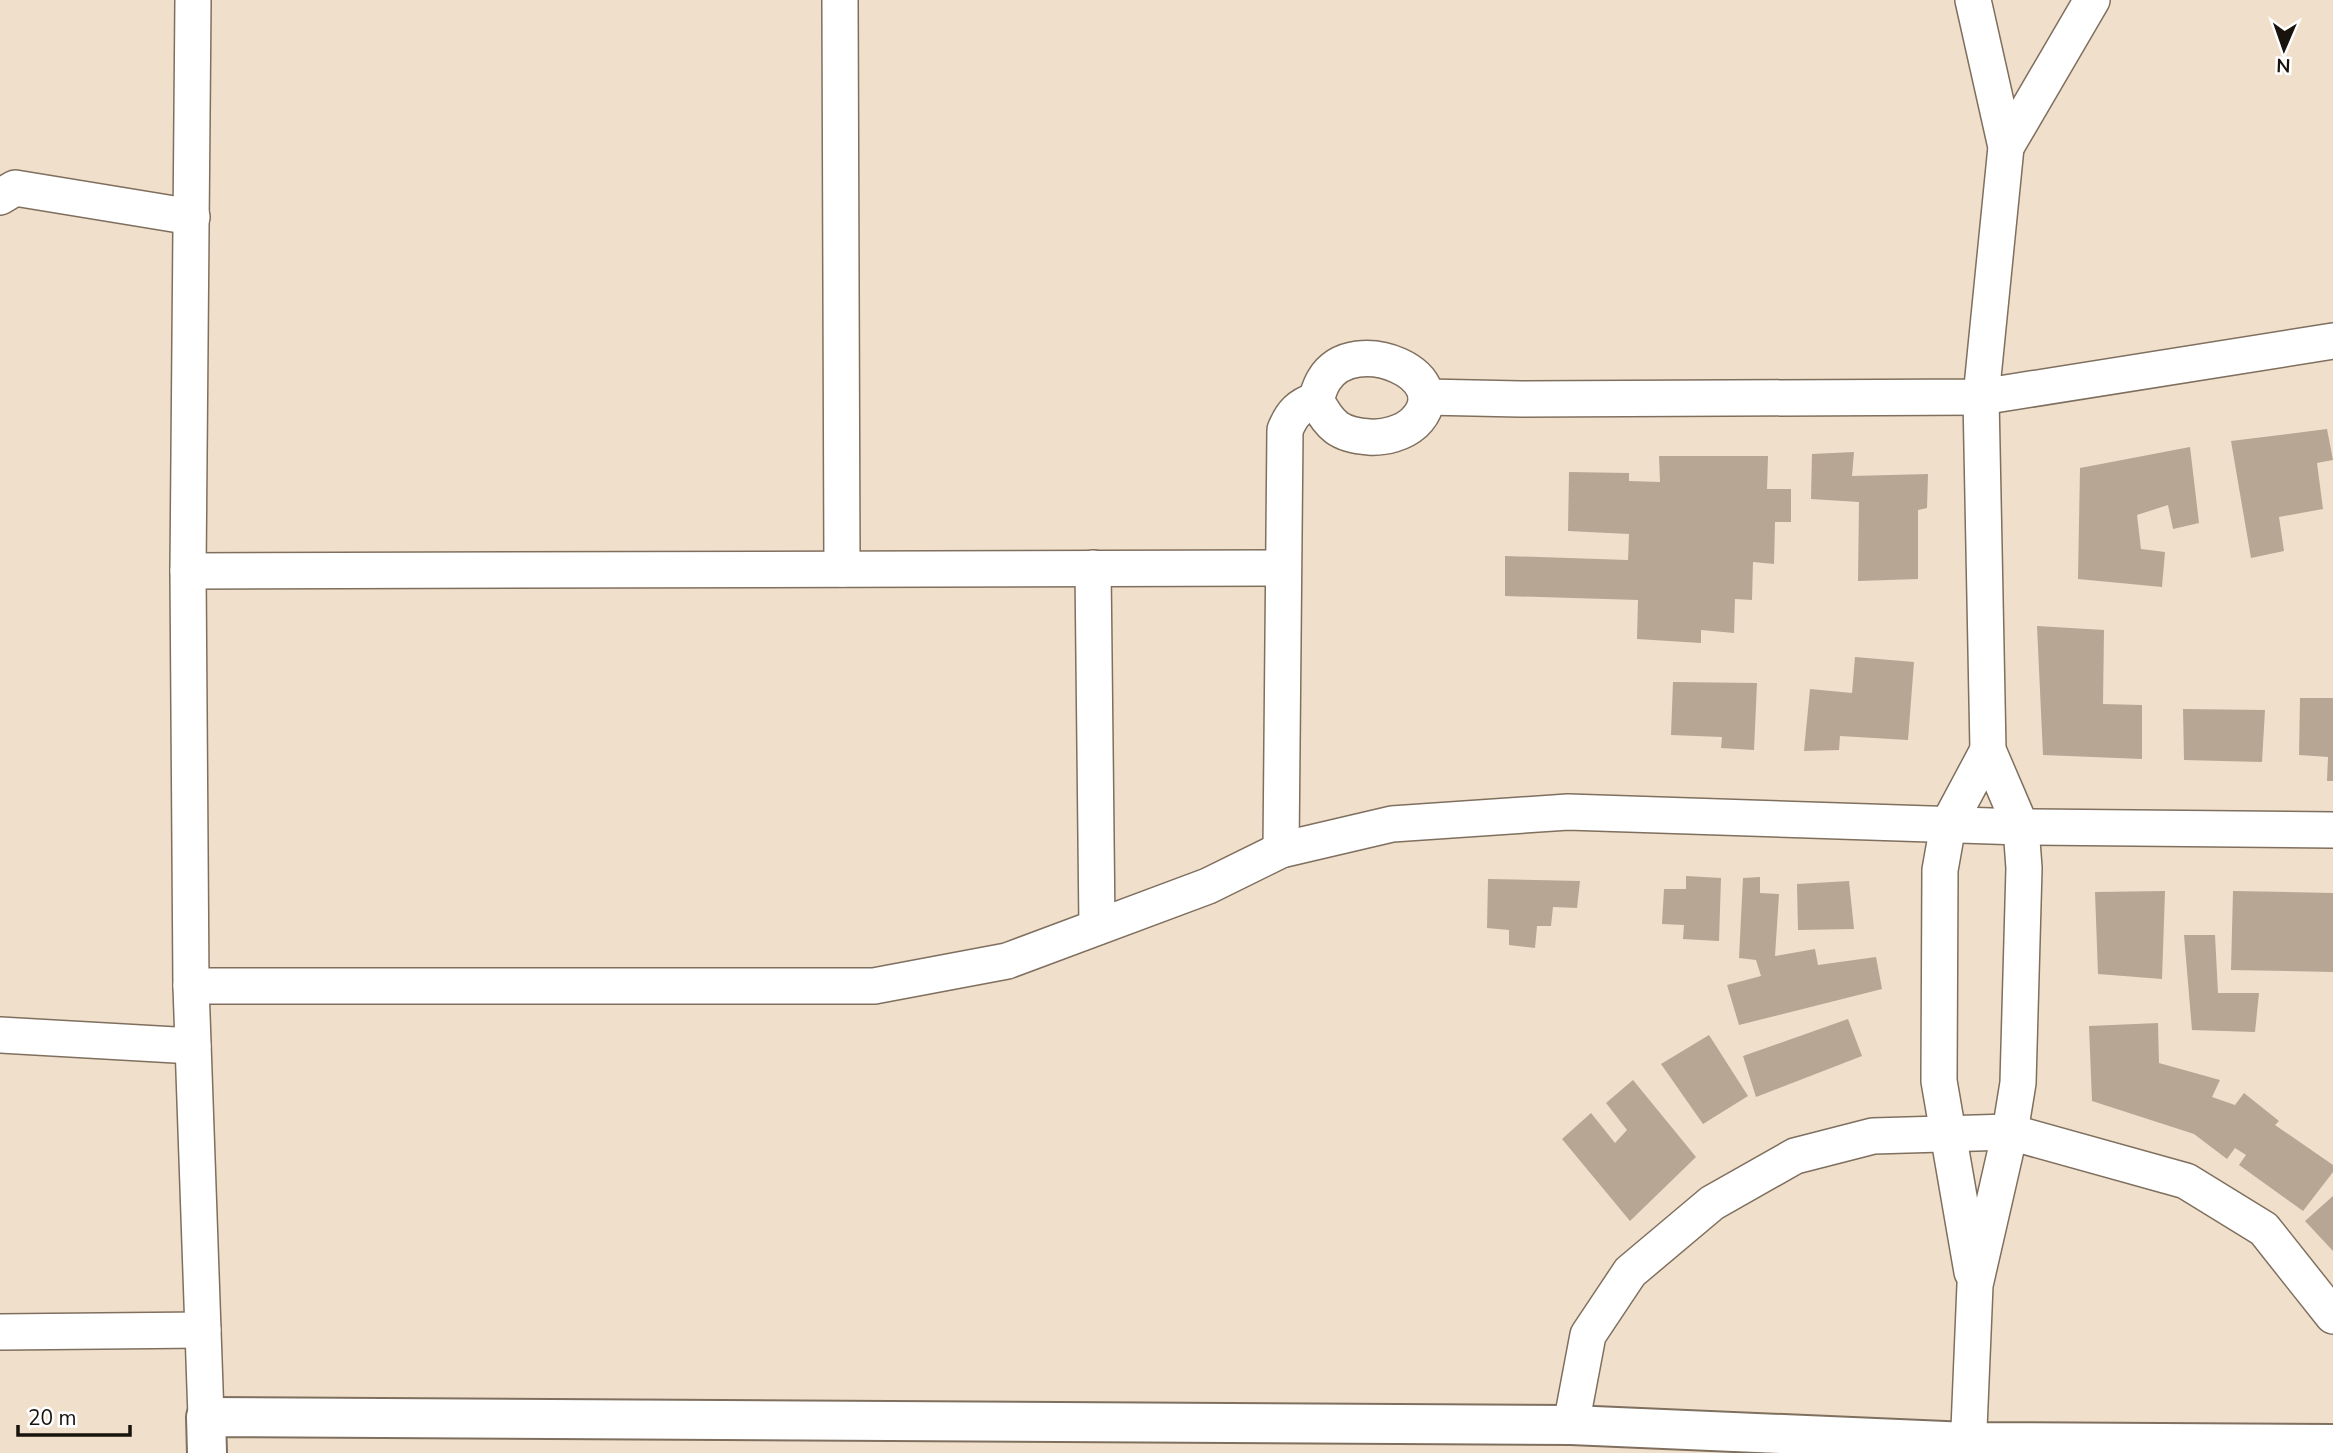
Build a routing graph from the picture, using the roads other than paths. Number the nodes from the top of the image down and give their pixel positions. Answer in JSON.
{"nodes":[{"id":1,"x":193,"y":0,"type":"edge"},
{"id":2,"x":840,"y":0,"type":"edge"},
{"id":3,"x":1973,"y":0,"type":"edge"},
{"id":4,"x":2092,"y":0,"type":"edge"},
{"id":5,"x":2006,"y":147,"type":"junction"},
{"id":6,"x":5,"y":189,"type":"edge"},
{"id":7,"x":192,"y":217,"type":"junction"},
{"id":8,"x":2333,"y":341,"type":"edge"},
{"id":9,"x":1426,"y":397,"type":"junction"},
{"id":10,"x":1981,"y":397,"type":"junction"},
{"id":11,"x":1316,"y":400,"type":"junction"},
{"id":12,"x":1093,"y":568,"type":"junction"},
{"id":13,"x":1282,"y":568,"type":"junction"},
{"id":14,"x":842,"y":569,"type":"junction"},
{"id":15,"x":188,"y":571,"type":"junction"},
{"id":16,"x":1989,"y":750,"type":"junction"},
{"id":17,"x":1948,"y":825,"type":"junction"},
{"id":18,"x":2021,"y":827,"type":"junction"},
{"id":19,"x":2333,"y":830,"type":"edge"},
{"id":20,"x":1281,"y":850,"type":"junction"},
{"id":21,"x":1097,"y":927,"type":"junction"},
{"id":22,"x":191,"y":986,"type":"junction"},
{"id":23,"x":0,"y":1035,"type":"edge"},
{"id":24,"x":193,"y":1046,"type":"junction"},
{"id":25,"x":2011,"y":1132,"type":"junction"},
{"id":26,"x":1948,"y":1133,"type":"junction"},
{"id":27,"x":1975,"y":1285,"type":"junction"},
{"id":28,"x":2333,"y":1316,"type":"edge"},
{"id":29,"x":203,"y":1330,"type":"junction"},
{"id":30,"x":0,"y":1332,"type":"edge"},
{"id":31,"x":1571,"y":1425,"type":"junction"},
{"id":32,"x":206,"y":1435,"type":"edge"},
{"id":33,"x":2333,"y":1444,"type":"edge"},
{"id":34,"x":1968,"y":1447,"type":"edge"}],
"edges":[{"from":1,"to":7,"type":"street"},
{"from":2,"to":14,"type":"street"},
{"from":3,"to":5,"type":"street"},
{"from":4,"to":5,"type":"street"},
{"from":5,"to":10,"type":"street"},
{"from":6,"to":7,"type":"street"},
{"from":7,"to":15,"type":"street"},
{"from":8,"to":10,"type":"street"},
{"from":9,"to":10,"type":"street"},
{"from":9,"to":11,"type":"street"},
{"from":9,"to":11,"type":"street"},
{"from":10,"to":16,"type":"street"},
{"from":11,"to":13,"type":"street"},
{"from":12,"to":13,"type":"street"},
{"from":12,"to":14,"type":"street"},
{"from":12,"to":21,"type":"street"},
{"from":13,"to":20,"type":"street"},
{"from":14,"to":15,"type":"street"},
{"from":15,"to":22,"type":"street"},
{"from":16,"to":17,"type":"street"},
{"from":16,"to":18,"type":"street"},
{"from":17,"to":18,"type":"street"},
{"from":17,"to":20,"type":"street"},
{"from":17,"to":26,"type":"street"},
{"from":18,"to":19,"type":"street"},
{"from":18,"to":25,"type":"street"},
{"from":20,"to":21,"type":"street"},
{"from":21,"to":22,"type":"street"},
{"from":22,"to":24,"type":"street"},
{"from":23,"to":24,"type":"street"},
{"from":24,"to":29,"type":"street"},
{"from":25,"to":26,"type":"street"},
{"from":25,"to":27,"type":"street"},
{"from":25,"to":28,"type":"street"},
{"from":26,"to":27,"type":"street"},
{"from":26,"to":31,"type":"street"},
{"from":27,"to":34,"type":"street"},
{"from":29,"to":30,"type":"street"},
{"from":29,"to":32,"type":"street"},
{"from":31,"to":32,"type":"street"},
{"from":31,"to":34,"type":"street"},
{"from":33,"to":34,"type":"street"}]}
